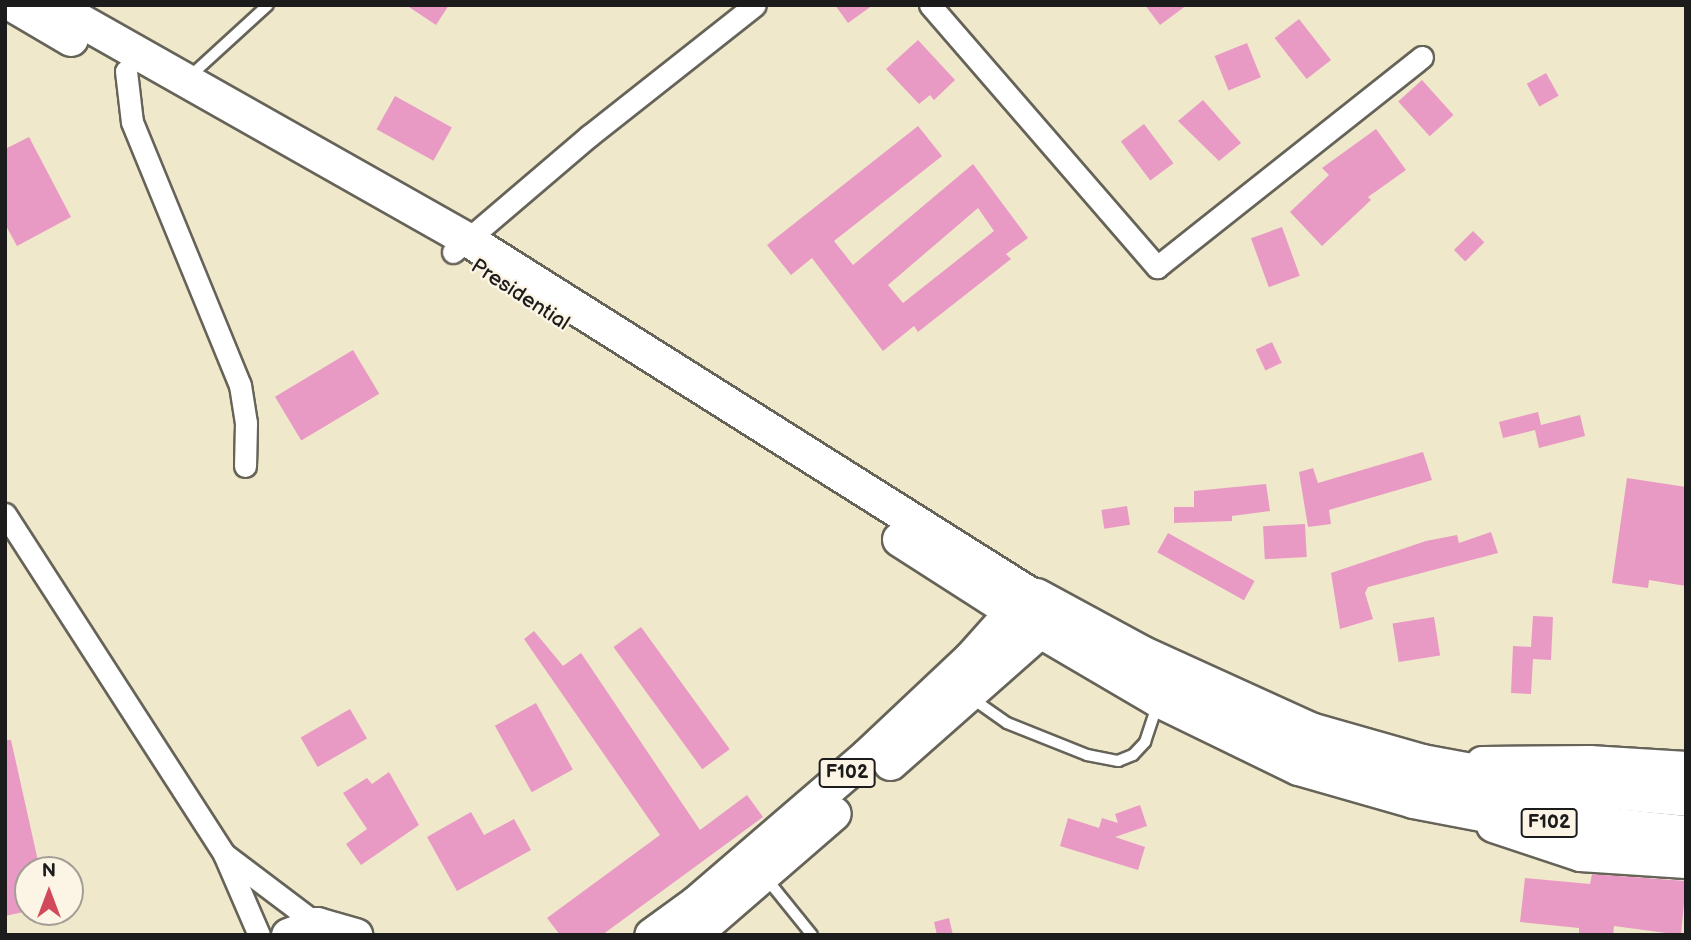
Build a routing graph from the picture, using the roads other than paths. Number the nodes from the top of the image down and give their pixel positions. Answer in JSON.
{"nodes":[{"id":1,"x":13,"y":5,"type":"edge"},
{"id":2,"x":268,"y":5,"type":"edge"},
{"id":3,"x":755,"y":5,"type":"edge"},
{"id":4,"x":930,"y":5,"type":"edge"},
{"id":5,"x":68,"y":9,"type":"edge"},
{"id":6,"x":1422,"y":57,"type":"dead end"},
{"id":7,"x":126,"y":71,"type":"junction"},
{"id":8,"x":184,"y":83,"type":"junction"},
{"id":9,"x":460,"y":246,"type":"junction"},
{"id":10,"x":245,"y":466,"type":"dead end"},
{"id":11,"x":5,"y":514,"type":"edge"},
{"id":12,"x":1035,"y":612,"type":"junction"},
{"id":13,"x":970,"y":697,"type":"junction"},
{"id":14,"x":1159,"y":698,"type":"junction"},
{"id":15,"x":1686,"y":768,"type":"edge"},
{"id":16,"x":1418,"y":781,"type":"junction"},
{"id":17,"x":1686,"y":797,"type":"edge"},
{"id":18,"x":1686,"y":835,"type":"edge"},
{"id":19,"x":224,"y":854,"type":"junction"},
{"id":20,"x":1686,"y":861,"type":"edge"},
{"id":21,"x":764,"y":876,"type":"junction"},
{"id":22,"x":303,"y":929,"type":"edge"},
{"id":23,"x":259,"y":935,"type":"edge"},
{"id":24,"x":355,"y":935,"type":"edge"},
{"id":25,"x":651,"y":935,"type":"edge"},
{"id":26,"x":693,"y":935,"type":"edge"},
{"id":27,"x":812,"y":935,"type":"edge"}],
"edges":[{"from":1,"to":7,"type":"main road","name":"Presidential"},
{"from":2,"to":8,"type":"lane"},
{"from":3,"to":9,"type":"street"},
{"from":4,"to":6,"type":"street"},
{"from":5,"to":8,"type":"main road"},
{"from":7,"to":9,"type":"main road","name":"Presidential"},
{"from":7,"to":10,"type":"street"},
{"from":8,"to":9,"type":"main road"},
{"from":9,"to":12,"type":"main road"},
{"from":11,"to":19,"type":"street"},
{"from":12,"to":13,"type":"main road","number":"F102"},
{"from":12,"to":14,"type":"highway","number":"F102"},
{"from":12,"to":16,"type":"highway","number":"F102"},
{"from":12,"to":25,"type":"main road","number":"F102"},
{"from":13,"to":14,"type":"lane"},
{"from":13,"to":21,"type":"main road","number":"F102"},
{"from":14,"to":16,"type":"highway","number":"F102"},
{"from":15,"to":16,"type":"main road"},
{"from":16,"to":17,"type":"highway","number":"F102"},
{"from":16,"to":18,"type":"highway","number":"F102"},
{"from":16,"to":20,"type":"main road"},
{"from":19,"to":22,"type":"street"},
{"from":19,"to":23,"type":"street"},
{"from":21,"to":26,"type":"main road","number":"F102"},
{"from":21,"to":27,"type":"lane"},
{"from":22,"to":24,"type":"main road"}]}
